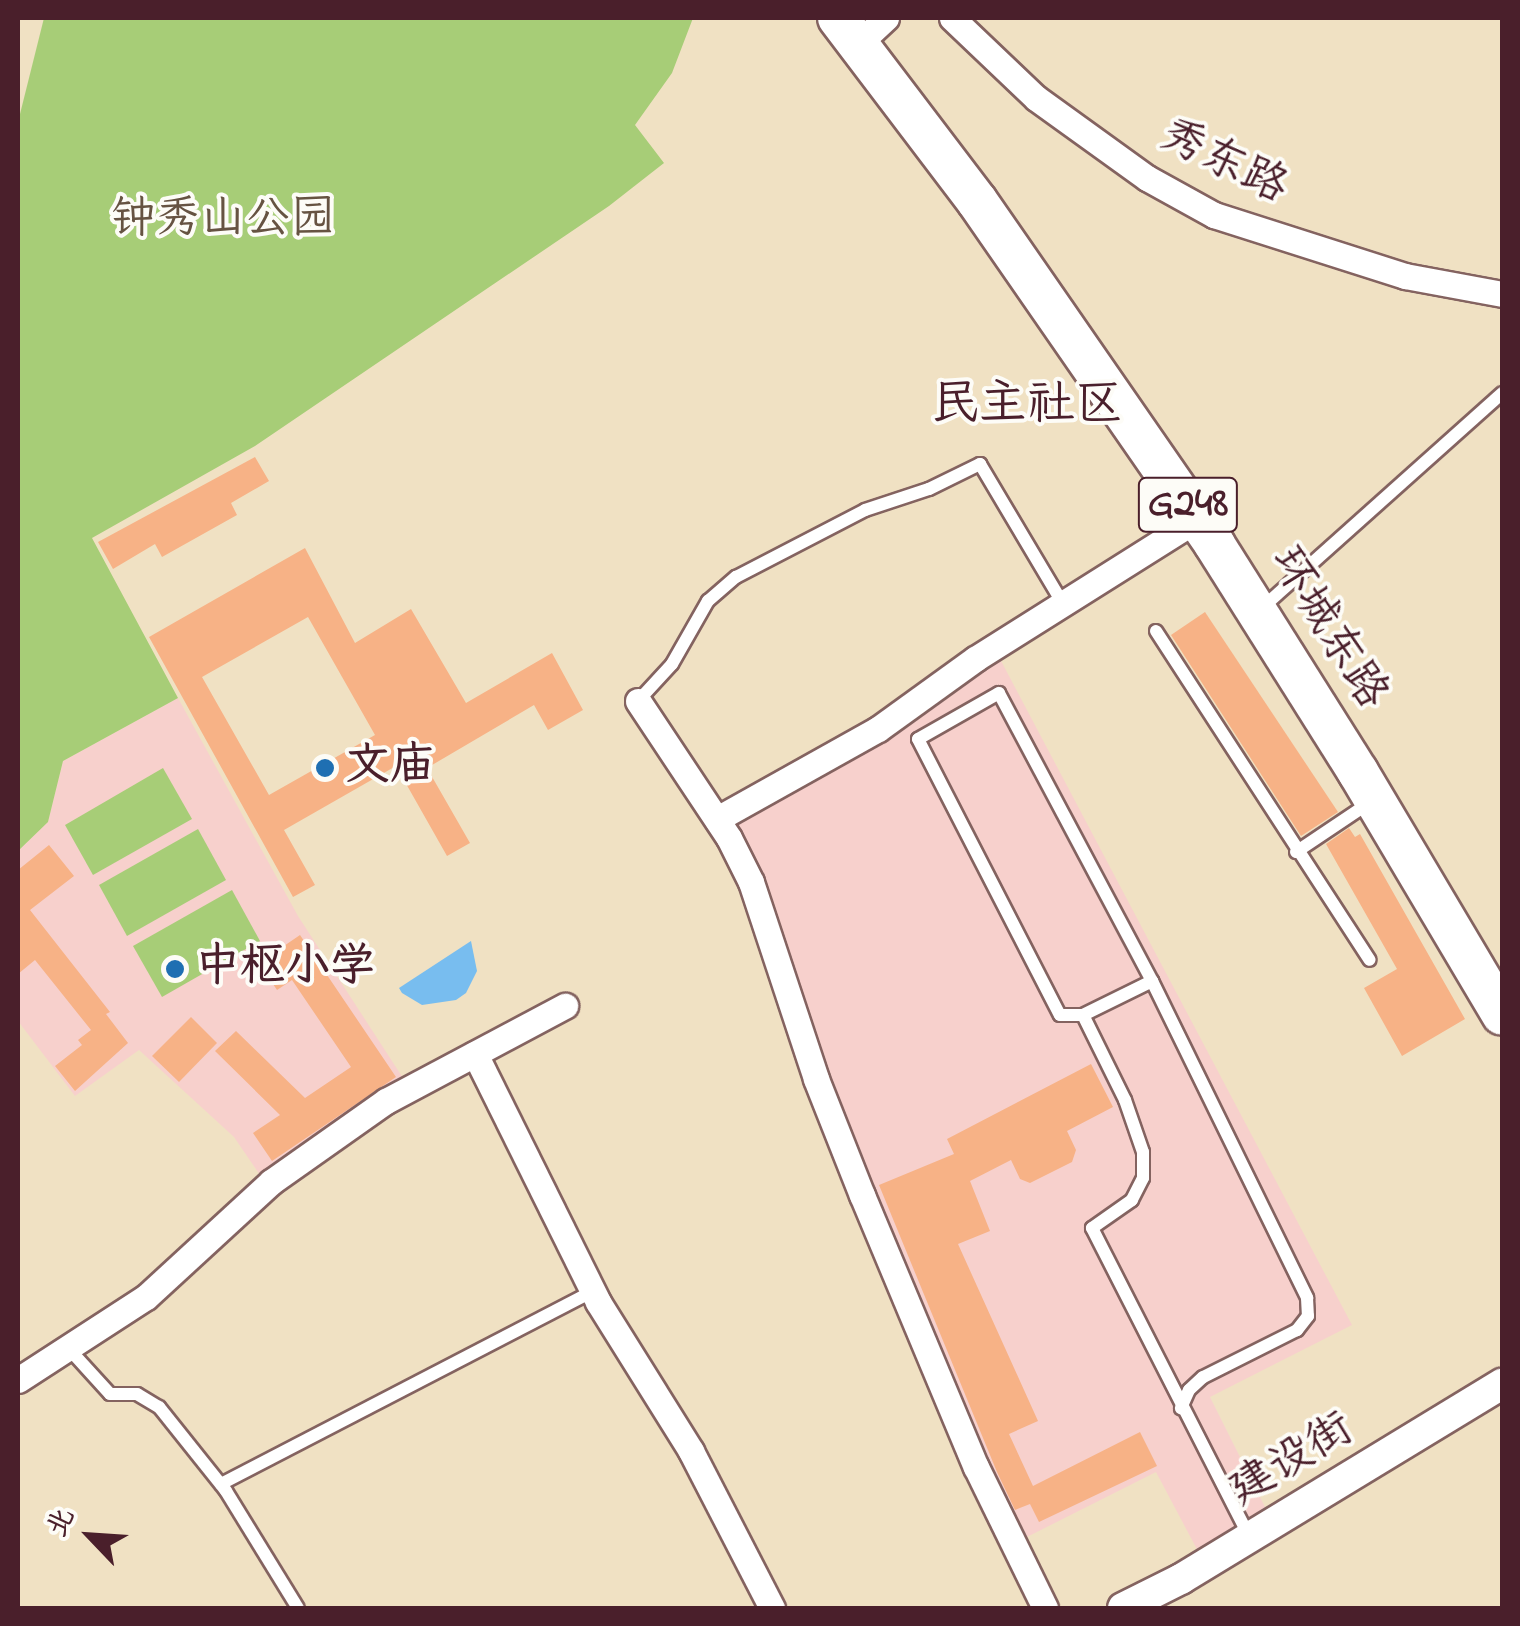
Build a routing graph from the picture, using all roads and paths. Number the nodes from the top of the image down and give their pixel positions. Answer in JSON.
{"nodes":[{"id":1,"x":952,"y":18,"type":"edge"},
{"id":2,"x":861,"y":26,"type":"edge"},
{"id":3,"x":1502,"y":294,"type":"edge"},
{"id":4,"x":1502,"y":393,"type":"edge"},
{"id":5,"x":1197,"y":518,"type":"junction"},
{"id":6,"x":1064,"y":604,"type":"junction"},
{"id":7,"x":1257,"y":612,"type":"junction"},
{"id":8,"x":1156,"y":632,"type":"dead end"},
{"id":9,"x":638,"y":701,"type":"joint"},
{"id":10,"x":1375,"y":800,"type":"junction"},
{"id":11,"x":716,"y":819,"type":"junction"},
{"id":12,"x":1296,"y":852,"type":"junction"},
{"id":13,"x":1370,"y":960,"type":"dead end"},
{"id":14,"x":1152,"y":981,"type":"junction"},
{"id":15,"x":565,"y":1006,"type":"dead end"},
{"id":16,"x":1083,"y":1015,"type":"junction"},
{"id":17,"x":1502,"y":1015,"type":"edge"},
{"id":18,"x":475,"y":1054,"type":"junction"},
{"id":19,"x":593,"y":1291,"type":"junction"},
{"id":20,"x":70,"y":1350,"type":"junction"},
{"id":21,"x":18,"y":1380,"type":"edge"},
{"id":22,"x":1502,"y":1384,"type":"edge"},
{"id":23,"x":1181,"y":1408,"type":"junction"},
{"id":24,"x":221,"y":1484,"type":"junction"},
{"id":25,"x":1250,"y":1538,"type":"junction"},
{"id":26,"x":298,"y":1608,"type":"edge"},
{"id":27,"x":772,"y":1608,"type":"edge"},
{"id":28,"x":1045,"y":1608,"type":"edge"},
{"id":29,"x":1122,"y":1608,"type":"edge"}],
"edges":[{"from":1,"to":3,"type":"street","name":"秀东路"},
{"from":2,"to":5,"type":"highway","name":"环城东路","number":"G248"},
{"from":4,"to":7,"type":"lane"},
{"from":5,"to":6,"type":"street"},
{"from":5,"to":7,"type":"highway","name":"环城东路","number":"G248"},
{"from":6,"to":9,"type":"lane"},
{"from":6,"to":11,"type":"street"},
{"from":7,"to":10,"type":"highway","name":"环城东路","number":"G248"},
{"from":8,"to":12,"type":"lane"},
{"from":9,"to":11,"type":"street"},
{"from":10,"to":12,"type":"lane"},
{"from":10,"to":17,"type":"highway","name":"环城东路","number":"G248"},
{"from":11,"to":28,"type":"street"},
{"from":12,"to":13,"type":"lane"},
{"from":14,"to":16,"type":"lane"},
{"from":14,"to":16,"type":"lane"},
{"from":14,"to":23,"type":"lane"},
{"from":15,"to":18,"type":"street"},
{"from":16,"to":23,"type":"lane"},
{"from":18,"to":19,"type":"street"},
{"from":18,"to":20,"type":"street"},
{"from":19,"to":24,"type":"lane"},
{"from":19,"to":27,"type":"street"},
{"from":20,"to":21,"type":"street"},
{"from":20,"to":24,"type":"lane"},
{"from":22,"to":25,"type":"street","name":"建设街"},
{"from":23,"to":25,"type":"lane"},
{"from":24,"to":26,"type":"lane"},
{"from":25,"to":29,"type":"street","name":"建设街"}]}
